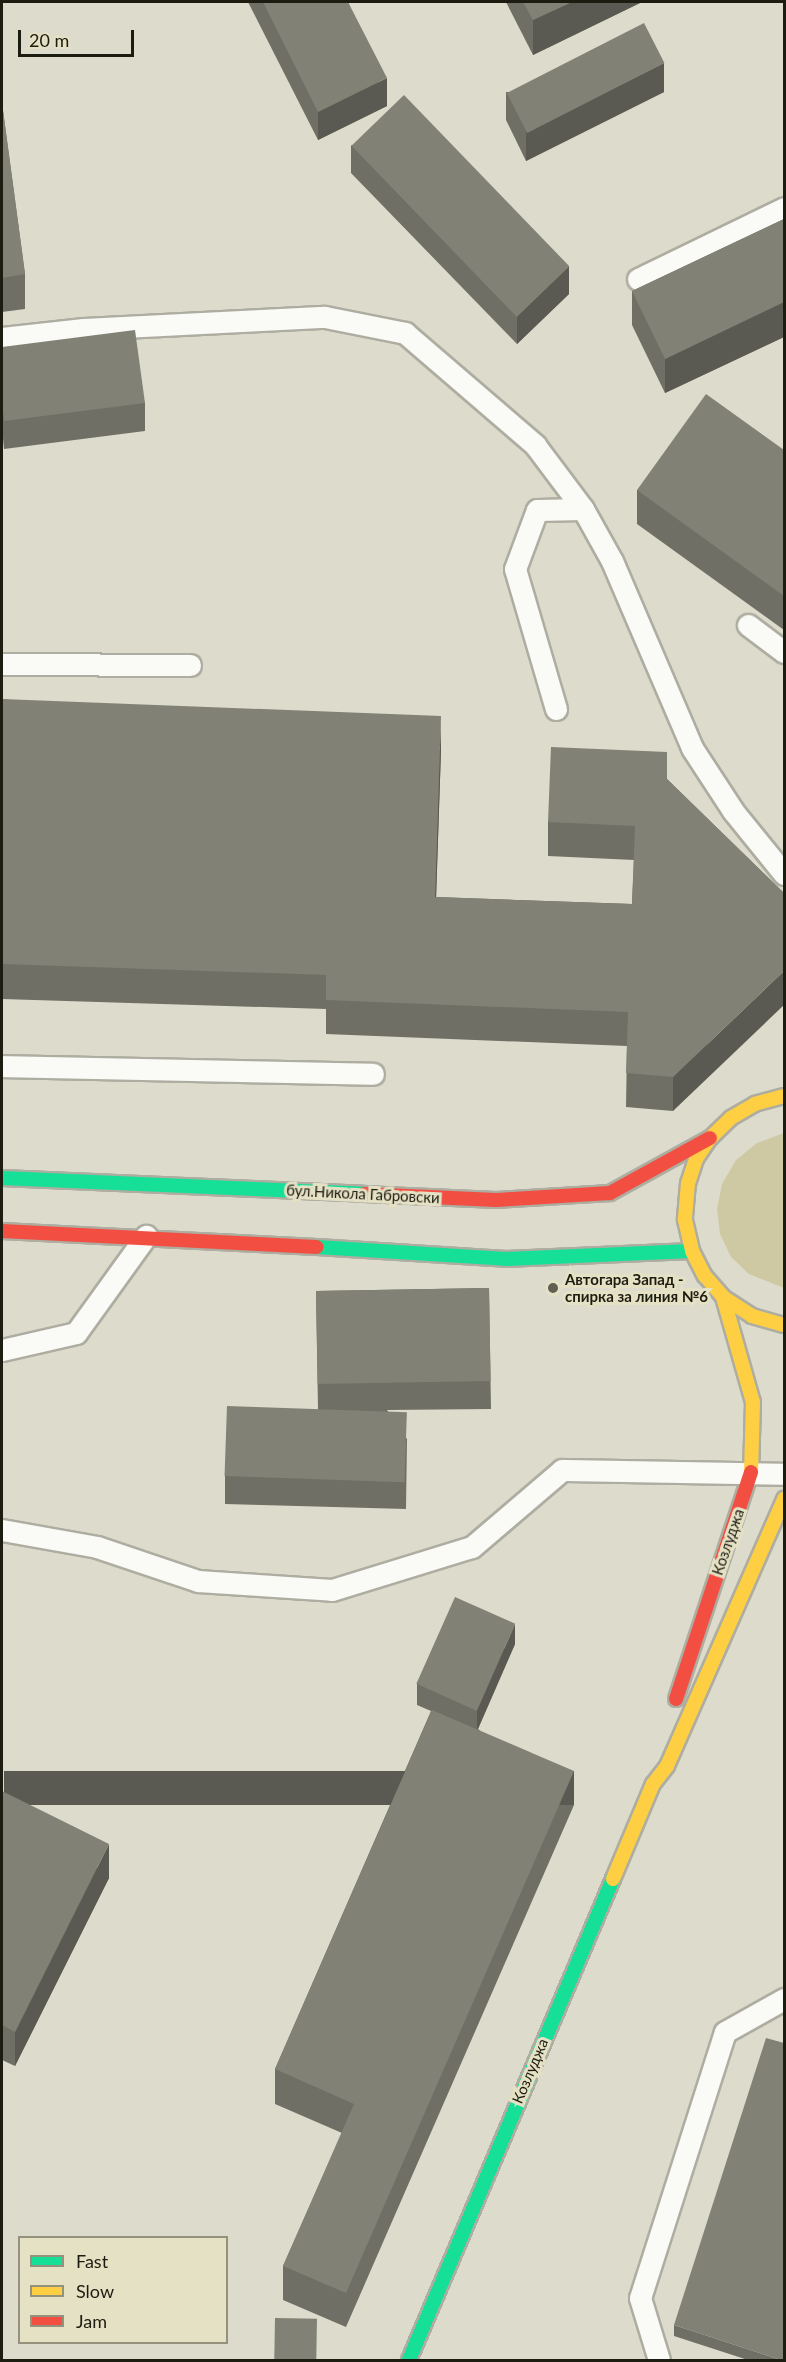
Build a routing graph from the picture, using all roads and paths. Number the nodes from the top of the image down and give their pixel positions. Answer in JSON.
{"nodes":[{"id":1,"x":784,"y":208,"type":"edge"},
{"id":2,"x":638,"y":279,"type":"dead end"},
{"id":3,"x":2,"y":338,"type":"edge"},
{"id":4,"x":583,"y":509,"type":"junction"},
{"id":5,"x":748,"y":625,"type":"dead end"},
{"id":6,"x":784,"y":652,"type":"edge"},
{"id":7,"x":2,"y":664,"type":"edge"},
{"id":8,"x":190,"y":665,"type":"dead end"},
{"id":9,"x":556,"y":709,"type":"dead end"},
{"id":10,"x":784,"y":874,"type":"edge"},
{"id":11,"x":2,"y":1066,"type":"edge"},
{"id":12,"x":373,"y":1074,"type":"dead end"},
{"id":13,"x":784,"y":1080,"type":"edge"},
{"id":14,"x":784,"y":1096,"type":"edge"},
{"id":15,"x":755,"y":1104,"type":"junction"},
{"id":16,"x":710,"y":1138,"type":"junction"},
{"id":17,"x":2,"y":1178,"type":"edge"},
{"id":18,"x":2,"y":1232,"type":"edge"},
{"id":19,"x":146,"y":1236,"type":"junction"},
{"id":20,"x":692,"y":1251,"type":"junction"},
{"id":21,"x":723,"y":1297,"type":"junction"},
{"id":22,"x":784,"y":1325,"type":"edge"},
{"id":23,"x":2,"y":1350,"type":"edge"},
{"id":24,"x":751,"y":1474,"type":"junction"},
{"id":25,"x":784,"y":1474,"type":"edge"},
{"id":26,"x":784,"y":1499,"type":"edge"},
{"id":27,"x":2,"y":1530,"type":"edge"},
{"id":28,"x":670,"y":1716,"type":"dead end"},
{"id":29,"x":663,"y":1738,"type":"dead end"},
{"id":30,"x":653,"y":1784,"type":"junction"},
{"id":31,"x":784,"y":1999,"type":"edge"},
{"id":32,"x":409,"y":2361,"type":"edge"},
{"id":33,"x":660,"y":2361,"type":"edge"}],
"edges":[{"from":1,"to":2,"type":"lane"},
{"from":3,"to":4,"type":"lane"},
{"from":4,"to":9,"type":"lane"},
{"from":4,"to":10,"type":"lane"},
{"from":5,"to":6,"type":"lane"},
{"from":7,"to":8,"type":"lane"},
{"from":11,"to":12,"type":"lane"},
{"from":13,"to":15,"type":"main road"},
{"from":14,"to":15,"type":"main road"},
{"from":15,"to":16,"type":"main road"},
{"from":16,"to":17,"type":"main road","name":"бул.Никола Габровски"},
{"from":16,"to":20,"type":"main road"},
{"from":18,"to":19,"type":"main road"},
{"from":19,"to":20,"type":"main road"},
{"from":19,"to":23,"type":"lane"},
{"from":20,"to":21,"type":"main road"},
{"from":21,"to":22,"type":"main road"},
{"from":21,"to":24,"type":"main road","name":"Козлуджа"},
{"from":24,"to":25,"type":"lane"},
{"from":24,"to":27,"type":"lane"},
{"from":24,"to":28,"type":"main road","name":"Козлуджа"},
{"from":26,"to":30,"type":"main road","name":"Козлуджа"},
{"from":29,"to":30,"type":"main road","name":"Козлуджа"},
{"from":30,"to":32,"type":"main road","name":"Козлуджа"},
{"from":31,"to":33,"type":"lane"}]}
